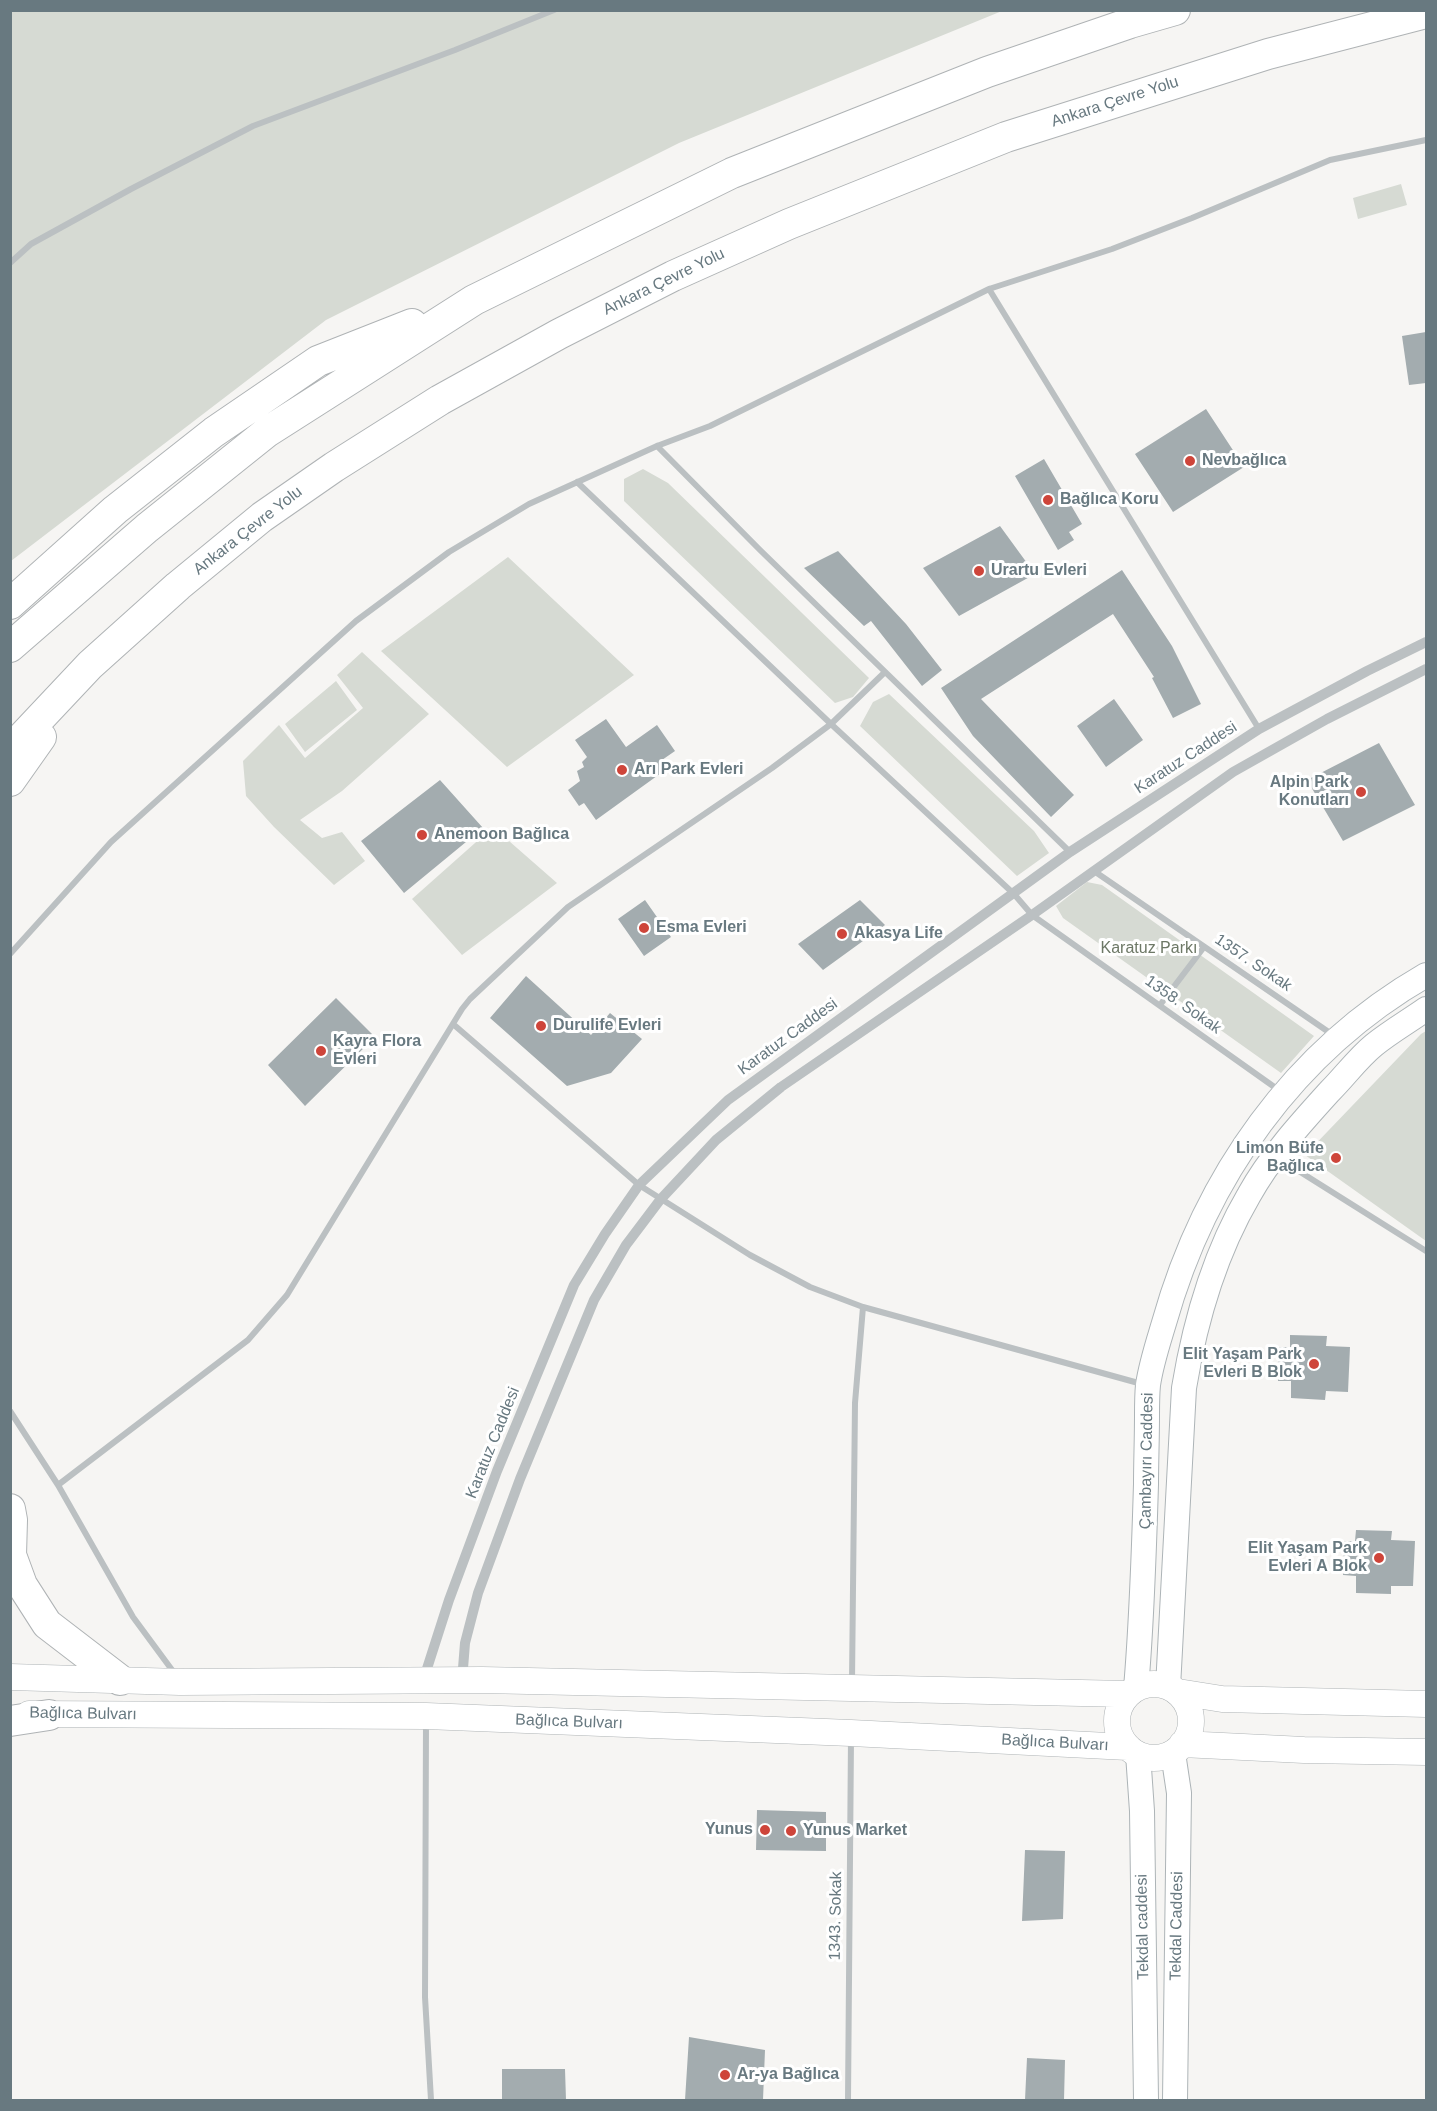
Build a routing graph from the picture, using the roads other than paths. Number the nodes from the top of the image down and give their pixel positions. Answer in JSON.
{"nodes":[{"id":1,"x":554,"y":10,"type":"edge"},
{"id":2,"x":1175,"y":10,"type":"edge"},
{"id":3,"x":1426,"y":13,"type":"edge"},
{"id":4,"x":1426,"y":140,"type":"edge"},
{"id":5,"x":10,"y":263,"type":"edge"},
{"id":6,"x":989,"y":289,"type":"junction"},
{"id":7,"x":474,"y":300,"type":"junction"},
{"id":8,"x":657,"y":446,"type":"junction"},
{"id":9,"x":577,"y":482,"type":"junction"},
{"id":10,"x":10,"y":604,"type":"edge"},
{"id":11,"x":1426,"y":642,"type":"edge"},
{"id":12,"x":10,"y":647,"type":"edge"},
{"id":13,"x":90,"y":665,"type":"junction"},
{"id":14,"x":1426,"y":669,"type":"edge"},
{"id":15,"x":885,"y":672,"type":"junction"},
{"id":16,"x":831,"y":724,"type":"junction"},
{"id":17,"x":1259,"y":729,"type":"junction"},
{"id":18,"x":10,"y":750,"type":"edge"},
{"id":19,"x":10,"y":782,"type":"edge"},
{"id":20,"x":1070,"y":852,"type":"junction"},
{"id":21,"x":1093,"y":870,"type":"junction"},
{"id":22,"x":1014,"y":894,"type":"junction"},
{"id":23,"x":1032,"y":915,"type":"junction"},
{"id":24,"x":1204,"y":947,"type":"junction"},
{"id":25,"x":10,"y":954,"type":"edge"},
{"id":26,"x":1426,"y":975,"type":"edge"},
{"id":27,"x":1160,"y":1005,"type":"junction"},
{"id":28,"x":1426,"y":1009,"type":"edge"},
{"id":29,"x":453,"y":1024,"type":"junction"},
{"id":30,"x":1338,"y":1038,"type":"junction"},
{"id":31,"x":1283,"y":1093,"type":"junction"},
{"id":32,"x":1275,"y":1156,"type":"junction"},
{"id":33,"x":639,"y":1185,"type":"junction"},
{"id":34,"x":660,"y":1200,"type":"junction"},
{"id":35,"x":1426,"y":1251,"type":"edge"},
{"id":36,"x":863,"y":1307,"type":"junction"},
{"id":37,"x":1148,"y":1386,"type":"junction"},
{"id":38,"x":10,"y":1411,"type":"edge"},
{"id":39,"x":58,"y":1485,"type":"junction"},
{"id":40,"x":10,"y":1509,"type":"edge"},
{"id":41,"x":10,"y":1677,"type":"edge"},
{"id":42,"x":120,"y":1680,"type":"junction"},
{"id":43,"x":423,"y":1681,"type":"junction"},
{"id":44,"x":180,"y":1682,"type":"junction"},
{"id":45,"x":462,"y":1682,"type":"junction"},
{"id":46,"x":852,"y":1689,"type":"junction"},
{"id":47,"x":1173,"y":1689,"type":"junction"},
{"id":48,"x":1132,"y":1691,"type":"junction"},
{"id":49,"x":1426,"y":1704,"type":"edge"},
{"id":50,"x":10,"y":1714,"type":"edge"},
{"id":51,"x":49,"y":1715,"type":"junction"},
{"id":52,"x":426,"y":1716,"type":"junction"},
{"id":53,"x":10,"y":1721,"type":"edge"},
{"id":54,"x":852,"y":1733,"type":"junction"},
{"id":55,"x":1178,"y":1748,"type":"junction"},
{"id":56,"x":1133,"y":1751,"type":"junction"},
{"id":57,"x":1426,"y":1752,"type":"edge"},
{"id":58,"x":431,"y":2100,"type":"edge"},
{"id":59,"x":848,"y":2100,"type":"edge"},
{"id":60,"x":1146,"y":2100,"type":"edge"},
{"id":61,"x":1174,"y":2100,"type":"edge"}],
"edges":[{"from":1,"to":5,"type":"street"},
{"from":2,"to":7,"type":"highway"},
{"from":3,"to":13,"type":"highway","name":"Ankara Çevre Yolu"},
{"from":4,"to":6,"type":"street"},
{"from":6,"to":8,"type":"street"},
{"from":6,"to":17,"type":"street"},
{"from":7,"to":10,"type":"highway"},
{"from":7,"to":12,"type":"highway"},
{"from":8,"to":9,"type":"street"},
{"from":8,"to":15,"type":"street"},
{"from":9,"to":16,"type":"street","name":"1358. Sokak"},
{"from":9,"to":25,"type":"street"},
{"from":11,"to":17,"type":"street","name":"Karatuz Caddesi"},
{"from":13,"to":18,"type":"highway","name":"Ankara Çevre Yolu"},
{"from":13,"to":19,"type":"highway"},
{"from":14,"to":21,"type":"street"},
{"from":15,"to":16,"type":"street"},
{"from":15,"to":20,"type":"street"},
{"from":16,"to":22,"type":"street","name":"1358. Sokak"},
{"from":16,"to":29,"type":"street"},
{"from":17,"to":20,"type":"street","name":"Karatuz Caddesi"},
{"from":20,"to":22,"type":"street","name":"Karatuz Caddesi"},
{"from":21,"to":23,"type":"street"},
{"from":21,"to":24,"type":"street","name":"1357. Sokak"},
{"from":22,"to":23,"type":"street","name":"1358. Sokak"},
{"from":22,"to":33,"type":"street","name":"Karatuz Caddesi"},
{"from":23,"to":27,"type":"street","name":"1358. Sokak"},
{"from":23,"to":34,"type":"street"},
{"from":24,"to":27,"type":"street"},
{"from":24,"to":30,"type":"street","name":"1357. Sokak"},
{"from":26,"to":30,"type":"main road","name":"Çambayırı Caddesi"},
{"from":27,"to":31,"type":"street","name":"1358. Sokak"},
{"from":28,"to":32,"type":"main road","name":"Çambayırı Caddesi"},
{"from":29,"to":33,"type":"street"},
{"from":29,"to":39,"type":"street"},
{"from":30,"to":31,"type":"main road","name":"Çambayırı Caddesi"},
{"from":31,"to":37,"type":"main road","name":"Çambayırı Caddesi"},
{"from":32,"to":35,"type":"street"},
{"from":32,"to":47,"type":"main road","name":"Çambayırı Caddesi"},
{"from":33,"to":34,"type":"street"},
{"from":33,"to":43,"type":"street","name":"Karatuz Caddesi"},
{"from":34,"to":36,"type":"street"},
{"from":34,"to":45,"type":"street"},
{"from":36,"to":37,"type":"street"},
{"from":36,"to":46,"type":"street"},
{"from":37,"to":48,"type":"main road","name":"Çambayırı Caddesi"},
{"from":38,"to":39,"type":"street"},
{"from":39,"to":44,"type":"street"},
{"from":40,"to":42,"type":"highway"},
{"from":41,"to":42,"type":"main road","name":"Bağlıca Bulvarı"},
{"from":42,"to":44,"type":"main road","name":"Bağlıca Bulvarı"},
{"from":43,"to":44,"type":"main road","name":"Bağlıca Bulvarı"},
{"from":43,"to":45,"type":"main road","name":"Bağlıca Bulvarı"},
{"from":45,"to":46,"type":"main road","name":"Bağlıca Bulvarı"},
{"from":46,"to":48,"type":"main road","name":"Bağlıca Bulvarı"},
{"from":47,"to":48,"type":"main road"},
{"from":47,"to":49,"type":"main road"},
{"from":47,"to":55,"type":"main road"},
{"from":48,"to":56,"type":"main road"},
{"from":50,"to":51,"type":"main road","name":"Bağlıca Bulvarı"},
{"from":51,"to":52,"type":"main road","name":"Bağlıca Bulvarı"},
{"from":51,"to":53,"type":"highway"},
{"from":52,"to":54,"type":"main road","name":"Bağlıca Bulvarı"},
{"from":52,"to":58,"type":"street"},
{"from":54,"to":56,"type":"main road","name":"Bağlıca Bulvarı"},
{"from":54,"to":59,"type":"street","name":"1343. Sokak"},
{"from":55,"to":56,"type":"main road"},
{"from":55,"to":57,"type":"main road"},
{"from":55,"to":61,"type":"main road","name":"Tekdal Caddesi"},
{"from":56,"to":60,"type":"main road","name":"Tekdal caddesi"}]}
